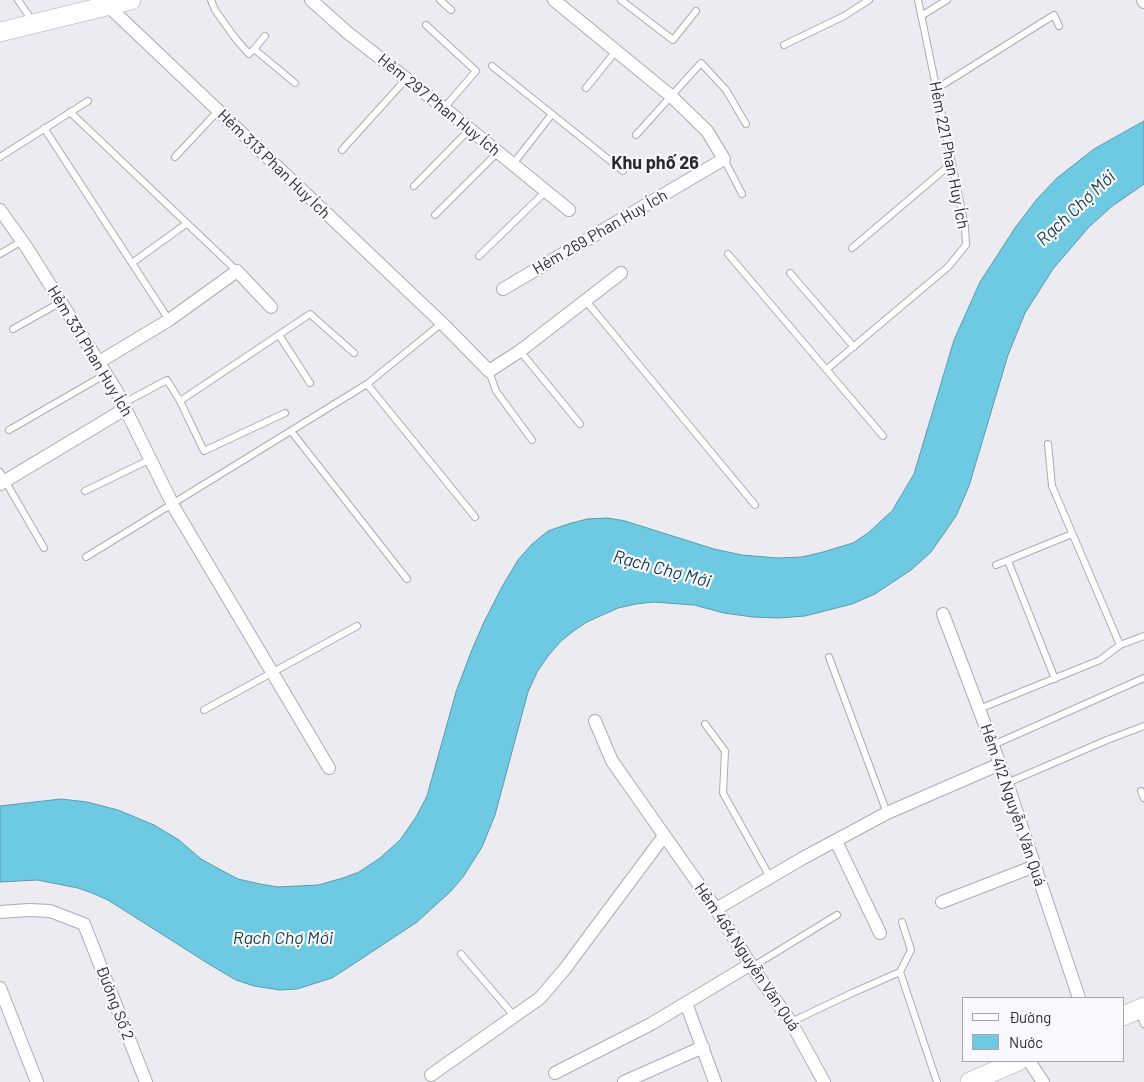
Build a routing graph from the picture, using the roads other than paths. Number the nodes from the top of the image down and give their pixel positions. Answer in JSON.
{"nodes":[{"id":1,"x":18,"y":0,"type":"edge"},
{"id":2,"x":130,"y":0,"type":"edge"},
{"id":3,"x":211,"y":0,"type":"edge"},
{"id":4,"x":311,"y":0,"type":"edge"},
{"id":5,"x":440,"y":0,"type":"edge"},
{"id":6,"x":554,"y":0,"type":"edge"},
{"id":7,"x":622,"y":0,"type":"edge"},
{"id":8,"x":869,"y":0,"type":"edge"},
{"id":9,"x":918,"y":0,"type":"edge"},
{"id":10,"x":947,"y":0,"type":"edge"},
{"id":11,"x":107,"y":5,"type":"junction"},
{"id":12,"x":450,"y":10,"type":"dead end"},
{"id":13,"x":696,"y":12,"type":"dead end"},
{"id":14,"x":922,"y":16,"type":"junction"},
{"id":15,"x":34,"y":23,"type":"junction"},
{"id":16,"x":426,"y":25,"type":"dead end"},
{"id":17,"x":1059,"y":26,"type":"dead end"},
{"id":18,"x":0,"y":32,"type":"edge"},
{"id":19,"x":265,"y":36,"type":"dead end"},
{"id":20,"x":784,"y":45,"type":"dead end"},
{"id":21,"x":254,"y":49,"type":"junction"},
{"id":22,"x":616,"y":51,"type":"junction"},
{"id":23,"x":492,"y":66,"type":"dead end"},
{"id":24,"x":406,"y":78,"type":"junction"},
{"id":25,"x":295,"y":83,"type":"dead end"},
{"id":26,"x":586,"y":88,"type":"dead end"},
{"id":27,"x":936,"y":89,"type":"junction"},
{"id":28,"x":671,"y":96,"type":"junction"},
{"id":29,"x":88,"y":101,"type":"dead end"},
{"id":30,"x":444,"y":108,"type":"junction"},
{"id":31,"x":218,"y":111,"type":"junction"},
{"id":32,"x":70,"y":112,"type":"junction"},
{"id":33,"x":552,"y":114,"type":"junction"},
{"id":34,"x":746,"y":124,"type":"dead end"},
{"id":35,"x":44,"y":128,"type":"junction"},
{"id":36,"x":470,"y":129,"type":"junction"},
{"id":37,"x":636,"y":135,"type":"dead end"},
{"id":38,"x":342,"y":150,"type":"dead end"},
{"id":39,"x":498,"y":152,"type":"junction"},
{"id":40,"x":0,"y":157,"type":"edge"},
{"id":41,"x":175,"y":157,"type":"dead end"},
{"id":42,"x":724,"y":160,"type":"junction"},
{"id":43,"x":952,"y":163,"type":"junction"},
{"id":44,"x":512,"y":164,"type":"junction"},
{"id":45,"x":623,"y":171,"type":"dead end"},
{"id":46,"x":414,"y":186,"type":"dead end"},
{"id":47,"x":546,"y":191,"type":"junction"},
{"id":48,"x":742,"y":194,"type":"dead end"},
{"id":49,"x":0,"y":210,"type":"edge"},
{"id":50,"x":569,"y":210,"type":"dead end"},
{"id":51,"x":435,"y":215,"type":"dead end"},
{"id":52,"x":186,"y":224,"type":"junction"},
{"id":53,"x":22,"y":241,"type":"junction"},
{"id":54,"x":852,"y":248,"type":"dead end"},
{"id":55,"x":0,"y":254,"type":"edge"},
{"id":56,"x":728,"y":254,"type":"dead end"},
{"id":57,"x":479,"y":256,"type":"dead end"},
{"id":58,"x":132,"y":263,"type":"junction"},
{"id":59,"x":237,"y":271,"type":"junction"},
{"id":60,"x":621,"y":273,"type":"dead end"},
{"id":61,"x":790,"y":274,"type":"dead end"},
{"id":62,"x":502,"y":289,"type":"dead end"},
{"id":63,"x":586,"y":301,"type":"junction"},
{"id":64,"x":62,"y":302,"type":"junction"},
{"id":65,"x":271,"y":307,"type":"dead end"},
{"id":66,"x":169,"y":320,"type":"junction"},
{"id":67,"x":442,"y":323,"type":"junction"},
{"id":68,"x":13,"y":329,"type":"dead end"},
{"id":69,"x":279,"y":335,"type":"junction"},
{"id":70,"x":854,"y":347,"type":"junction"},
{"id":71,"x":520,"y":351,"type":"junction"},
{"id":72,"x":354,"y":354,"type":"dead end"},
{"id":73,"x":99,"y":362,"type":"junction"},
{"id":74,"x":827,"y":370,"type":"junction"},
{"id":75,"x":489,"y":371,"type":"junction"},
{"id":76,"x":106,"y":374,"type":"junction"},
{"id":77,"x":310,"y":383,"type":"dead end"},
{"id":78,"x":367,"y":384,"type":"junction"},
{"id":79,"x":180,"y":401,"type":"junction"},
{"id":80,"x":124,"y":406,"type":"junction"},
{"id":81,"x":285,"y":413,"type":"dead end"},
{"id":82,"x":580,"y":424,"type":"dead end"},
{"id":83,"x":9,"y":430,"type":"dead end"},
{"id":84,"x":291,"y":431,"type":"junction"},
{"id":85,"x":882,"y":436,"type":"dead end"},
{"id":86,"x":532,"y":440,"type":"dead end"},
{"id":87,"x":1048,"y":444,"type":"dead end"},
{"id":88,"x":151,"y":459,"type":"junction"},
{"id":89,"x":2,"y":479,"type":"edge"},
{"id":90,"x":85,"y":490,"type":"dead end"},
{"id":91,"x":171,"y":501,"type":"junction"},
{"id":92,"x":755,"y":505,"type":"dead end"},
{"id":93,"x":475,"y":517,"type":"dead end"},
{"id":94,"x":1072,"y":534,"type":"junction"},
{"id":95,"x":44,"y":548,"type":"dead end"},
{"id":96,"x":86,"y":557,"type":"dead end"},
{"id":97,"x":1008,"y":560,"type":"junction"},
{"id":98,"x":996,"y":565,"type":"dead end"},
{"id":99,"x":407,"y":579,"type":"dead end"},
{"id":100,"x":943,"y":614,"type":"dead end"},
{"id":101,"x":356,"y":626,"type":"dead end"},
{"id":102,"x":1144,"y":636,"type":"edge"},
{"id":103,"x":1120,"y":645,"type":"junction"},
{"id":104,"x":829,"y":657,"type":"dead end"},
{"id":105,"x":273,"y":672,"type":"junction"},
{"id":106,"x":1055,"y":678,"type":"junction"},
{"id":107,"x":1144,"y":678,"type":"edge"},
{"id":108,"x":979,"y":709,"type":"junction"},
{"id":109,"x":204,"y":710,"type":"dead end"},
{"id":110,"x":595,"y":721,"type":"dead end"},
{"id":111,"x":705,"y":724,"type":"dead end"},
{"id":112,"x":1144,"y":726,"type":"edge"},
{"id":113,"x":993,"y":746,"type":"junction"},
{"id":114,"x":1000,"y":764,"type":"junction"},
{"id":115,"x":329,"y":768,"type":"dead end"},
{"id":116,"x":1007,"y":783,"type":"junction"},
{"id":117,"x":1141,"y":791,"type":"dead end"},
{"id":118,"x":1144,"y":798,"type":"edge"},
{"id":119,"x":887,"y":813,"type":"junction"},
{"id":120,"x":664,"y":836,"type":"junction"},
{"id":121,"x":836,"y":841,"type":"junction"},
{"id":122,"x":1035,"y":866,"type":"junction"},
{"id":123,"x":770,"y":877,"type":"junction"},
{"id":124,"x":942,"y":902,"type":"dead end"},
{"id":125,"x":716,"y":909,"type":"junction"},
{"id":126,"x":0,"y":912,"type":"edge"},
{"id":127,"x":838,"y":914,"type":"dead end"},
{"id":128,"x":902,"y":922,"type":"dead end"},
{"id":129,"x":880,"y":933,"type":"dead end"},
{"id":130,"x":460,"y":954,"type":"dead end"},
{"id":131,"x":751,"y":965,"type":"junction"},
{"id":132,"x":900,"y":972,"type":"junction"},
{"id":133,"x":0,"y":988,"type":"edge"},
{"id":134,"x":1079,"y":997,"type":"edge"},
{"id":135,"x":686,"y":1003,"type":"junction"},
{"id":136,"x":515,"y":1017,"type":"junction"},
{"id":137,"x":791,"y":1022,"type":"junction"},
{"id":138,"x":703,"y":1047,"type":"junction"},
{"id":139,"x":1016,"y":1062,"type":"edge"},
{"id":140,"x":1030,"y":1062,"type":"edge"},
{"id":141,"x":555,"y":1073,"type":"dead end"},
{"id":142,"x":431,"y":1075,"type":"dead end"},
{"id":143,"x":977,"y":1080,"type":"edge"},
{"id":144,"x":37,"y":1082,"type":"edge"},
{"id":145,"x":146,"y":1082,"type":"edge"},
{"id":146,"x":624,"y":1082,"type":"edge"},
{"id":147,"x":715,"y":1082,"type":"edge"},
{"id":148,"x":824,"y":1082,"type":"edge"},
{"id":149,"x":937,"y":1082,"type":"edge"},
{"id":150,"x":1043,"y":1082,"type":"edge"}],
"edges":[{"from":1,"to":15,"type":"lane"},
{"from":2,"to":11,"type":"main road"},
{"from":3,"to":21,"type":"lane"},
{"from":4,"to":24,"type":"street","name":"Hẻm 297 Phan Huy Ích"},
{"from":5,"to":12,"type":"lane"},
{"from":6,"to":22,"type":"street"},
{"from":7,"to":13,"type":"lane"},
{"from":8,"to":20,"type":"lane"},
{"from":9,"to":14,"type":"lane","name":"Hẻm 221 Phan Huy Ích"},
{"from":10,"to":14,"type":"lane"},
{"from":11,"to":15,"type":"main road"},
{"from":11,"to":31,"type":"street","name":"Hẻm 313 Phan Huy Ích"},
{"from":14,"to":27,"type":"lane","name":"Hẻm 221 Phan Huy Ích"},
{"from":15,"to":18,"type":"main road"},
{"from":16,"to":30,"type":"lane"},
{"from":17,"to":27,"type":"lane"},
{"from":19,"to":21,"type":"lane"},
{"from":21,"to":25,"type":"lane"},
{"from":22,"to":26,"type":"lane"},
{"from":22,"to":28,"type":"street"},
{"from":23,"to":33,"type":"lane"},
{"from":24,"to":30,"type":"street","name":"Hẻm 297 Phan Huy Ích"},
{"from":24,"to":38,"type":"lane"},
{"from":27,"to":43,"type":"lane","name":"Hẻm 221 Phan Huy Ích"},
{"from":28,"to":34,"type":"lane"},
{"from":28,"to":37,"type":"lane"},
{"from":28,"to":42,"type":"street"},
{"from":29,"to":32,"type":"lane"},
{"from":30,"to":36,"type":"street","name":"Hẻm 297 Phan Huy Ích"},
{"from":31,"to":41,"type":"lane"},
{"from":31,"to":67,"type":"street","name":"Hẻm 313 Phan Huy Ích"},
{"from":32,"to":35,"type":"lane"},
{"from":32,"to":52,"type":"lane"},
{"from":33,"to":44,"type":"lane"},
{"from":33,"to":45,"type":"lane"},
{"from":35,"to":40,"type":"lane"},
{"from":35,"to":58,"type":"lane"},
{"from":36,"to":39,"type":"street","name":"Hẻm 297 Phan Huy Ích"},
{"from":36,"to":46,"type":"lane"},
{"from":39,"to":44,"type":"street","name":"Hẻm 297 Phan Huy Ích"},
{"from":39,"to":51,"type":"lane"},
{"from":42,"to":48,"type":"lane"},
{"from":42,"to":62,"type":"street","name":"Hẻm 269 Phan Huy Ích"},
{"from":43,"to":54,"type":"lane"},
{"from":43,"to":70,"type":"lane","name":"Hẻm 221 Phan Huy Ích"},
{"from":44,"to":47,"type":"street","name":"Hẻm 297 Phan Huy Ích"},
{"from":47,"to":50,"type":"street","name":"Hẻm 297 Phan Huy Ích"},
{"from":47,"to":57,"type":"lane"},
{"from":49,"to":53,"type":"street","name":"Hẻm 331 Phan Huy Ích"},
{"from":52,"to":58,"type":"lane"},
{"from":52,"to":59,"type":"lane"},
{"from":53,"to":55,"type":"lane"},
{"from":53,"to":64,"type":"street","name":"Hẻm 331 Phan Huy Ích"},
{"from":56,"to":74,"type":"lane"},
{"from":58,"to":66,"type":"lane"},
{"from":59,"to":65,"type":"street"},
{"from":59,"to":66,"type":"street"},
{"from":60,"to":63,"type":"street"},
{"from":61,"to":70,"type":"lane"},
{"from":63,"to":71,"type":"street"},
{"from":63,"to":92,"type":"lane"},
{"from":64,"to":68,"type":"lane"},
{"from":64,"to":73,"type":"street","name":"Hẻm 331 Phan Huy Ích"},
{"from":66,"to":73,"type":"street"},
{"from":67,"to":75,"type":"street","name":"Hẻm 313 Phan Huy Ích"},
{"from":67,"to":78,"type":"lane"},
{"from":69,"to":72,"type":"lane"},
{"from":69,"to":77,"type":"lane"},
{"from":69,"to":79,"type":"lane"},
{"from":70,"to":74,"type":"lane","name":"Hẻm 221 Phan Huy Ích"},
{"from":71,"to":75,"type":"street"},
{"from":71,"to":82,"type":"lane"},
{"from":73,"to":76,"type":"street","name":"Hẻm 331 Phan Huy Ích"},
{"from":74,"to":85,"type":"lane"},
{"from":75,"to":86,"type":"lane"},
{"from":76,"to":80,"type":"street","name":"Hẻm 331 Phan Huy Ích"},
{"from":76,"to":83,"type":"lane"},
{"from":78,"to":84,"type":"lane"},
{"from":78,"to":93,"type":"lane"},
{"from":79,"to":80,"type":"lane"},
{"from":79,"to":81,"type":"lane"},
{"from":80,"to":88,"type":"street","name":"Hẻm 331 Phan Huy Ích"},
{"from":80,"to":89,"type":"street"},
{"from":84,"to":91,"type":"lane"},
{"from":84,"to":99,"type":"lane"},
{"from":87,"to":94,"type":"lane"},
{"from":88,"to":90,"type":"lane"},
{"from":88,"to":91,"type":"street","name":"Hẻm 331 Phan Huy Ích"},
{"from":89,"to":95,"type":"lane"},
{"from":91,"to":96,"type":"lane"},
{"from":91,"to":105,"type":"street","name":"Hẻm 331 Phan Huy Ích"},
{"from":94,"to":97,"type":"lane"},
{"from":94,"to":103,"type":"lane"},
{"from":97,"to":98,"type":"lane"},
{"from":97,"to":106,"type":"lane"},
{"from":100,"to":108,"type":"street","name":"Hẻm 412 Nguyễn Văn Quá"},
{"from":101,"to":105,"type":"lane"},
{"from":102,"to":103,"type":"lane"},
{"from":103,"to":106,"type":"lane"},
{"from":104,"to":119,"type":"lane"},
{"from":105,"to":109,"type":"lane"},
{"from":105,"to":115,"type":"street","name":"Hẻm 331 Phan Huy Ích"},
{"from":106,"to":108,"type":"lane"},
{"from":107,"to":113,"type":"lane"},
{"from":108,"to":113,"type":"street","name":"Hẻm 412 Nguyễn Văn Quá"},
{"from":110,"to":120,"type":"street","name":"Hẻm 464 Nguyễn Văn Quá"},
{"from":111,"to":123,"type":"lane"},
{"from":112,"to":116,"type":"lane"},
{"from":113,"to":114,"type":"street","name":"Hẻm 412 Nguyễn Văn Quá"},
{"from":114,"to":116,"type":"street","name":"Hẻm 412 Nguyễn Văn Quá"},
{"from":114,"to":119,"type":"street"},
{"from":116,"to":122,"type":"street","name":"Hẻm 412 Nguyễn Văn Quá"},
{"from":117,"to":118,"type":"lane"},
{"from":119,"to":121,"type":"street"},
{"from":120,"to":125,"type":"street","name":"Hẻm 464 Nguyễn Văn Quá"},
{"from":120,"to":136,"type":"street"},
{"from":121,"to":123,"type":"street"},
{"from":121,"to":129,"type":"street"},
{"from":122,"to":124,"type":"street"},
{"from":122,"to":134,"type":"street","name":"Hẻm 412 Nguyễn Văn Quá"},
{"from":123,"to":125,"type":"street"},
{"from":125,"to":131,"type":"street","name":"Hẻm 464 Nguyễn Văn Quá"},
{"from":126,"to":145,"type":"street","name":"Đường Số 2"},
{"from":127,"to":131,"type":"lane"},
{"from":128,"to":132,"type":"lane"},
{"from":130,"to":136,"type":"lane"},
{"from":131,"to":135,"type":"street"},
{"from":131,"to":137,"type":"street","name":"Hẻm 464 Nguyễn Văn Quá"},
{"from":132,"to":137,"type":"lane"},
{"from":132,"to":149,"type":"lane"},
{"from":133,"to":144,"type":"street"},
{"from":135,"to":138,"type":"street"},
{"from":135,"to":141,"type":"street"},
{"from":136,"to":142,"type":"street"},
{"from":137,"to":148,"type":"street","name":"Hẻm 464 Nguyễn Văn Quá"},
{"from":138,"to":146,"type":"street"},
{"from":138,"to":147,"type":"street"},
{"from":139,"to":143,"type":"main road"},
{"from":140,"to":150,"type":"street"}]}
